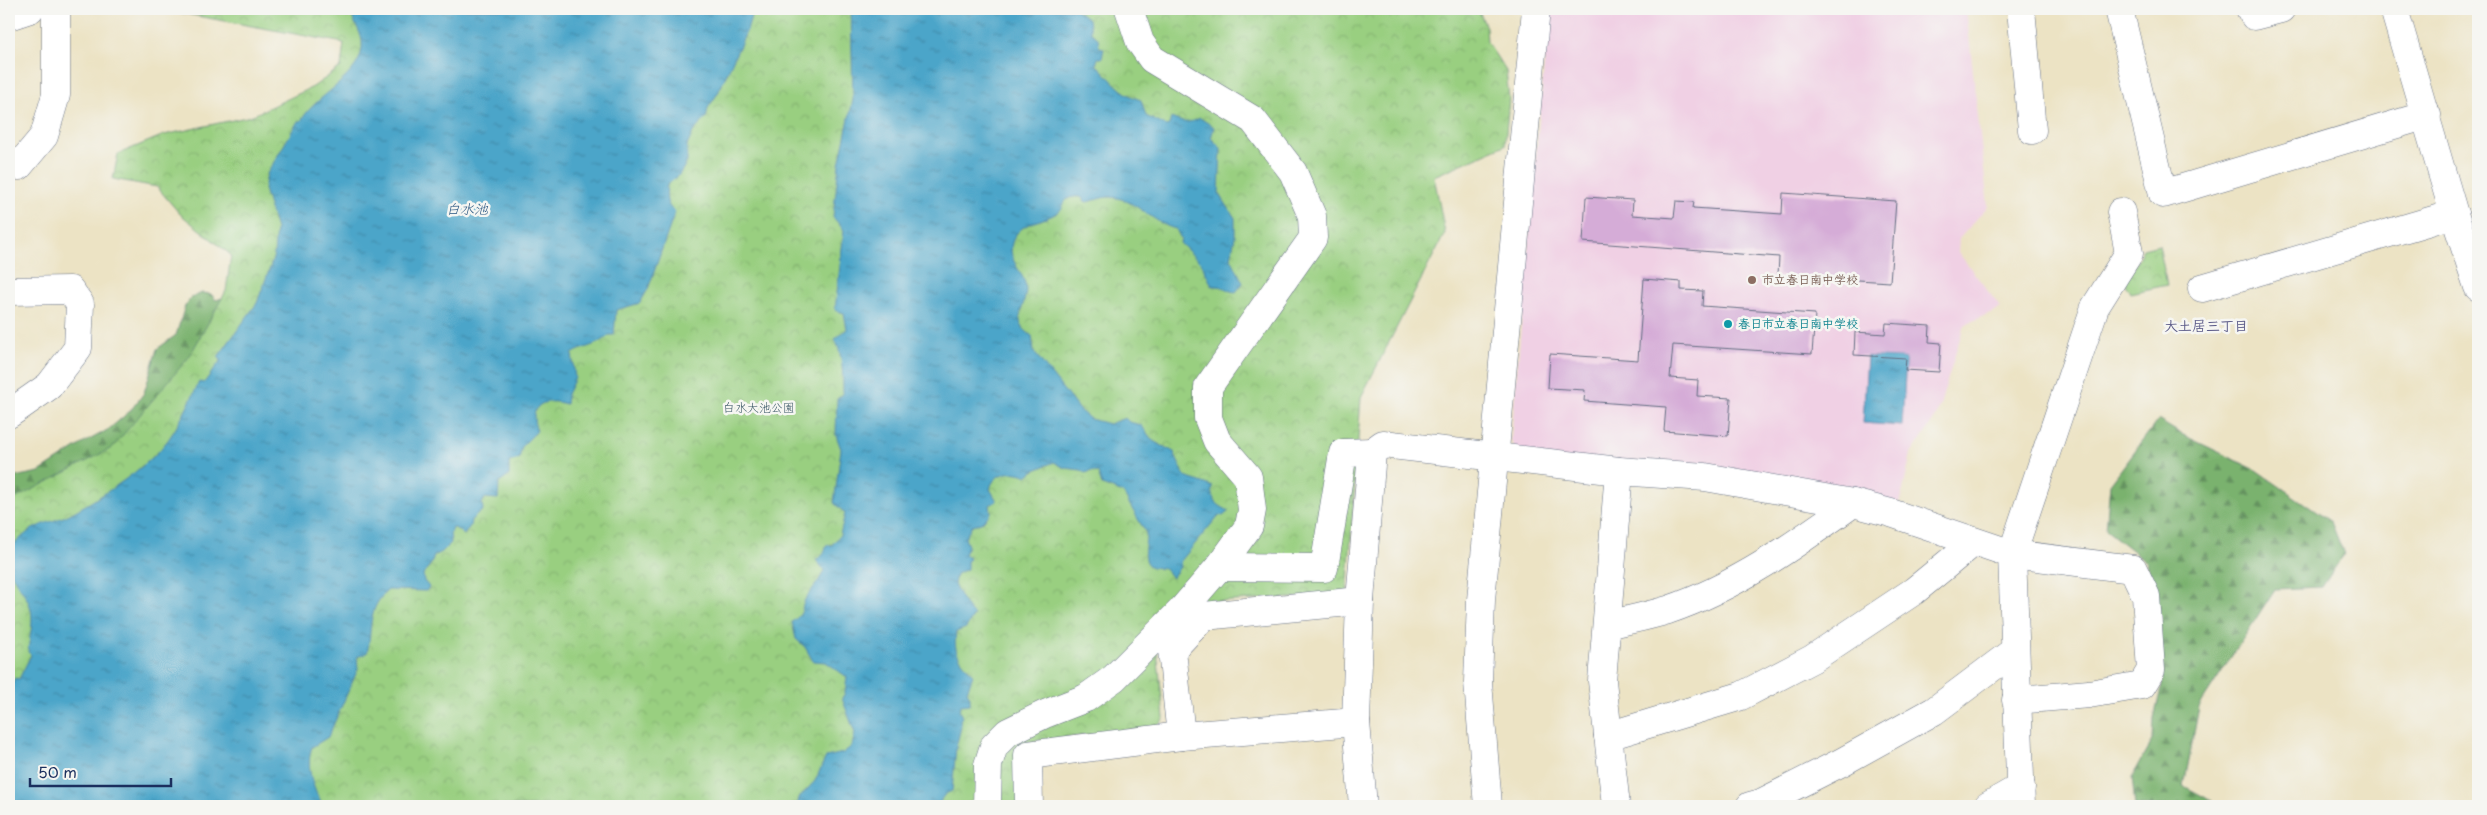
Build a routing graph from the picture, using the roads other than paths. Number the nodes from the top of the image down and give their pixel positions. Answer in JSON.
{"nodes":[{"id":1,"x":30,"y":9,"type":"edge"},
{"id":2,"x":56,"y":9,"type":"edge"},
{"id":3,"x":1129,"y":9,"type":"edge"},
{"id":4,"x":1536,"y":9,"type":"edge"},
{"id":5,"x":2021,"y":9,"type":"edge"},
{"id":6,"x":2119,"y":9,"type":"edge"},
{"id":7,"x":2250,"y":9,"type":"edge"},
{"id":8,"x":2281,"y":9,"type":"edge"},
{"id":9,"x":2394,"y":9,"type":"edge"},
{"id":10,"x":9,"y":16,"type":"edge"},
{"id":11,"x":2427,"y":115,"type":"junction"},
{"id":12,"x":2033,"y":130,"type":"dead end"},
{"id":13,"x":9,"y":164,"type":"edge"},
{"id":14,"x":2121,"y":212,"type":"dead end"},
{"id":15,"x":2454,"y":214,"type":"junction"},
{"id":16,"x":2478,"y":286,"type":"edge"},
{"id":17,"x":2202,"y":288,"type":"dead end"},
{"id":18,"x":9,"y":291,"type":"edge"},
{"id":19,"x":9,"y":414,"type":"edge"},
{"id":20,"x":1372,"y":452,"type":"junction"},
{"id":21,"x":1495,"y":455,"type":"junction"},
{"id":22,"x":1619,"y":472,"type":"junction"},
{"id":23,"x":1853,"y":503,"type":"junction"},
{"id":24,"x":1974,"y":542,"type":"junction"},
{"id":25,"x":2012,"y":554,"type":"junction"},
{"id":26,"x":1219,"y":566,"type":"junction"},
{"id":27,"x":1360,"y":602,"type":"junction"},
{"id":28,"x":1608,"y":626,"type":"junction"},
{"id":29,"x":2014,"y":651,"type":"junction"},
{"id":30,"x":2016,"y":700,"type":"junction"},
{"id":31,"x":1356,"y":722,"type":"junction"},
{"id":32,"x":1182,"y":736,"type":"junction"},
{"id":33,"x":1608,"y":736,"type":"junction"},
{"id":34,"x":2021,"y":796,"type":"edge"},
{"id":35,"x":987,"y":806,"type":"edge"},
{"id":36,"x":1030,"y":806,"type":"edge"},
{"id":37,"x":1363,"y":806,"type":"edge"},
{"id":38,"x":1488,"y":806,"type":"edge"},
{"id":39,"x":1616,"y":806,"type":"edge"},
{"id":40,"x":1750,"y":806,"type":"edge"},
{"id":41,"x":1988,"y":806,"type":"edge"}],
"edges":[{"from":1,"to":10,"type":"street"},
{"from":2,"to":13,"type":"street"},
{"from":3,"to":26,"type":"street"},
{"from":4,"to":21,"type":"street"},
{"from":5,"to":12,"type":"street"},
{"from":6,"to":11,"type":"street"},
{"from":7,"to":8,"type":"street"},
{"from":9,"to":11,"type":"street"},
{"from":11,"to":15,"type":"street"},
{"from":14,"to":25,"type":"street"},
{"from":15,"to":16,"type":"street"},
{"from":15,"to":17,"type":"street"},
{"from":18,"to":19,"type":"street"},
{"from":20,"to":21,"type":"street"},
{"from":20,"to":26,"type":"street"},
{"from":20,"to":27,"type":"street"},
{"from":21,"to":22,"type":"street"},
{"from":21,"to":38,"type":"street"},
{"from":22,"to":23,"type":"street"},
{"from":22,"to":28,"type":"street"},
{"from":23,"to":24,"type":"street"},
{"from":23,"to":28,"type":"street"},
{"from":24,"to":25,"type":"street"},
{"from":24,"to":33,"type":"street"},
{"from":25,"to":29,"type":"street"},
{"from":25,"to":30,"type":"street"},
{"from":26,"to":35,"type":"street"},
{"from":27,"to":31,"type":"street"},
{"from":27,"to":32,"type":"street"},
{"from":28,"to":33,"type":"street"},
{"from":29,"to":30,"type":"street"},
{"from":29,"to":40,"type":"street"},
{"from":30,"to":34,"type":"street"},
{"from":31,"to":32,"type":"street"},
{"from":31,"to":37,"type":"street"},
{"from":32,"to":36,"type":"street"},
{"from":33,"to":39,"type":"street"},
{"from":34,"to":41,"type":"street"}]}
